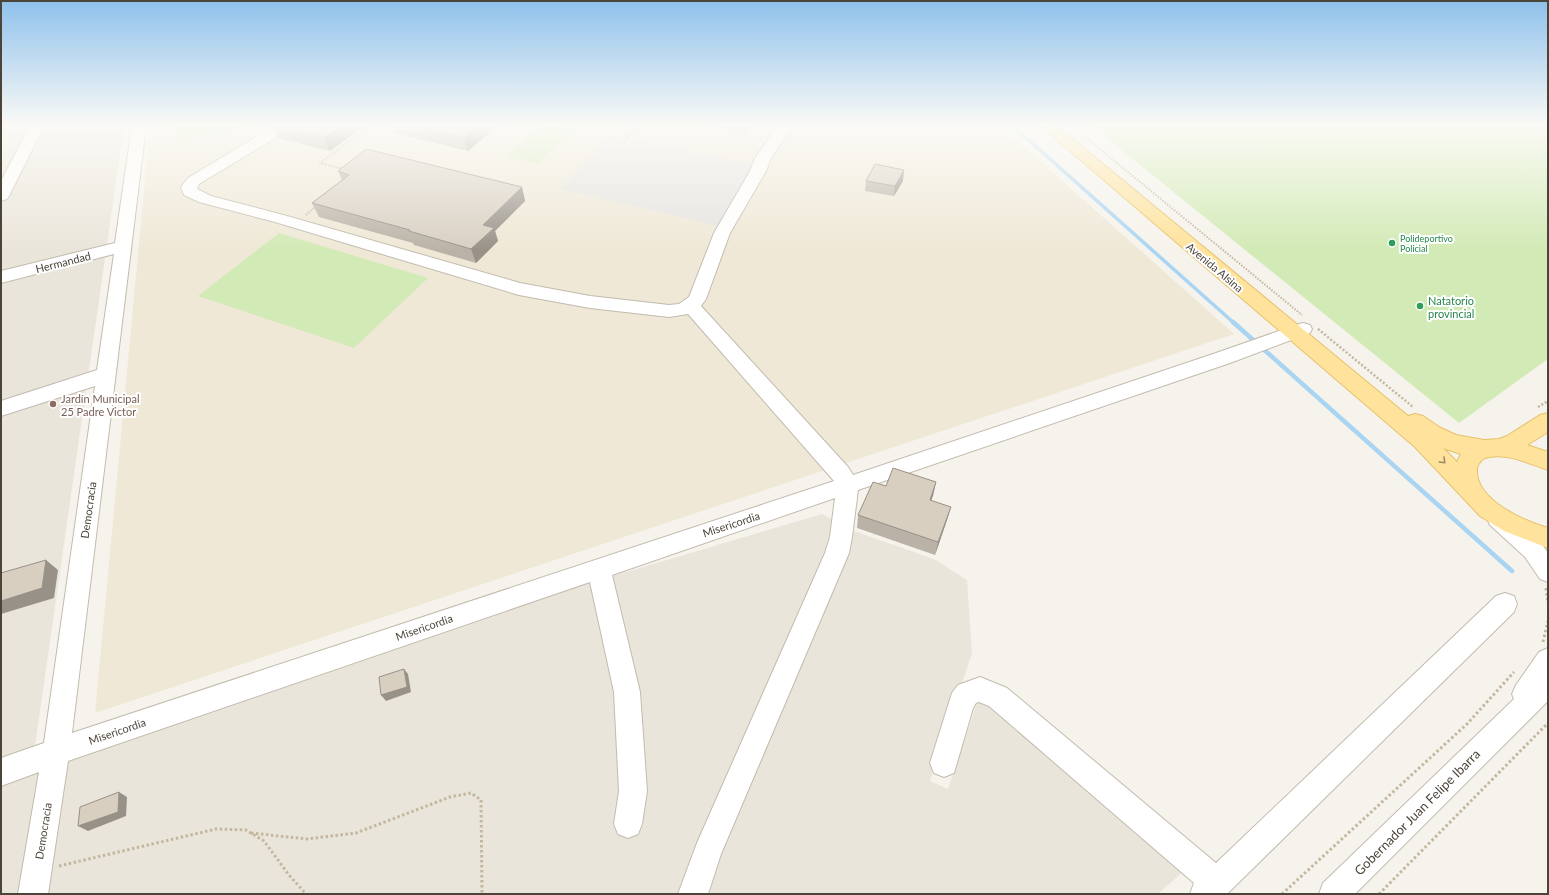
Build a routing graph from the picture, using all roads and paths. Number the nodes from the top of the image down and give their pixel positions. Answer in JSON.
{"nodes":[{"id":1,"x":16,"y":168,"type":"edge"},
{"id":2,"x":134,"y":168,"type":"edge"},
{"id":3,"x":215,"y":168,"type":"edge"},
{"id":4,"x":338,"y":168,"type":"edge"},
{"id":5,"x":759,"y":168,"type":"edge"},
{"id":6,"x":1101,"y":168,"type":"edge"},
{"id":7,"x":1111,"y":168,"type":"edge"},
{"id":8,"x":1120,"y":168,"type":"edge"},
{"id":9,"x":347,"y":170,"type":"edge"},
{"id":10,"x":1,"y":196,"type":"edge"},
{"id":11,"x":319,"y":203,"type":"edge"},
{"id":12,"x":296,"y":224,"type":"junction"},
{"id":13,"x":124,"y":246,"type":"junction"},
{"id":14,"x":1,"y":277,"type":"edge"},
{"id":15,"x":691,"y":306,"type":"junction"},
{"id":16,"x":1304,"y":327,"type":"junction"},
{"id":17,"x":106,"y":375,"type":"junction"},
{"id":18,"x":1548,"y":401,"type":"edge"},
{"id":19,"x":1388,"y":407,"type":"junction"},
{"id":20,"x":1415,"y":408,"type":"dead end"},
{"id":21,"x":1,"y":409,"type":"edge"},
{"id":22,"x":1541,"y":415,"type":"edge"},
{"id":23,"x":1494,"y":448,"type":"junction"},
{"id":24,"x":1548,"y":461,"type":"edge"},
{"id":25,"x":848,"y":485,"type":"junction"},
{"id":26,"x":1482,"y":503,"type":"junction"},
{"id":27,"x":1548,"y":538,"type":"edge"},
{"id":28,"x":599,"y":568,"type":"junction"},
{"id":29,"x":1548,"y":572,"type":"edge"},
{"id":30,"x":1506,"y":604,"type":"dead end"},
{"id":31,"x":1548,"y":621,"type":"edge"},
{"id":32,"x":1544,"y":652,"type":"edge"},
{"id":33,"x":1518,"y":668,"type":"dead end"},
{"id":34,"x":1548,"y":683,"type":"edge"},
{"id":35,"x":1548,"y":722,"type":"edge"},
{"id":36,"x":1500,"y":730,"type":"junction"},
{"id":37,"x":56,"y":752,"type":"junction"},
{"id":38,"x":944,"y":763,"type":"dead end"},
{"id":39,"x":1,"y":772,"type":"edge"},
{"id":40,"x":628,"y":824,"type":"dead end"},
{"id":41,"x":251,"y":833,"type":"junction"},
{"id":42,"x":35,"y":883,"type":"edge"},
{"id":43,"x":1211,"y":888,"type":"edge"},
{"id":44,"x":306,"y":894,"type":"edge"},
{"id":45,"x":482,"y":894,"type":"edge"},
{"id":46,"x":693,"y":894,"type":"edge"},
{"id":47,"x":1282,"y":894,"type":"edge"},
{"id":48,"x":1334,"y":894,"type":"edge"},
{"id":49,"x":1379,"y":894,"type":"edge"}],
"edges":[{"from":1,"to":10,"type":"street"},
{"from":2,"to":13,"type":"street","name":"Democracia"},
{"from":3,"to":12,"type":"street"},
{"from":4,"to":9,"type":"path"},
{"from":5,"to":15,"type":"street"},
{"from":6,"to":16,"type":"main road","name":"Avenida Alsina"},
{"from":7,"to":16,"type":"main road","name":"Avenida Alsina"},
{"from":8,"to":16,"type":"path"},
{"from":11,"to":12,"type":"path"},
{"from":12,"to":15,"type":"street"},
{"from":13,"to":14,"type":"street","name":"Hermandad"},
{"from":13,"to":17,"type":"street","name":"Democracia"},
{"from":15,"to":25,"type":"street"},
{"from":16,"to":19,"type":"main road","name":"Avenida Alsina"},
{"from":16,"to":20,"type":"path"},
{"from":16,"to":25,"type":"street","name":"Misericordia"},
{"from":17,"to":21,"type":"street"},
{"from":17,"to":37,"type":"street","name":"Democracia"},
{"from":18,"to":22,"type":"path"},
{"from":19,"to":23,"type":"main road"},
{"from":19,"to":26,"type":"main road","one_way":true},
{"from":22,"to":23,"type":"main road"},
{"from":23,"to":24,"type":"main road"},
{"from":23,"to":26,"type":"main road"},
{"from":25,"to":28,"type":"street","name":"Misericordia"},
{"from":25,"to":46,"type":"street"},
{"from":26,"to":27,"type":"main road"},
{"from":26,"to":29,"type":"street"},
{"from":28,"to":37,"type":"street","name":"Misericordia"},
{"from":28,"to":40,"type":"street"},
{"from":30,"to":43,"type":"street"},
{"from":31,"to":32,"type":"path"},
{"from":32,"to":36,"type":"street","name":"Gobernador Juan Felipe Ibarra"},
{"from":33,"to":47,"type":"path"},
{"from":34,"to":36,"type":"street","name":"Gobernador Juan Felipe Ibarra"},
{"from":35,"to":49,"type":"path"},
{"from":36,"to":48,"type":"street","name":"Gobernador Juan Felipe Ibarra"},
{"from":37,"to":39,"type":"street","name":"Misericordia"},
{"from":37,"to":42,"type":"street","name":"Democracia"},
{"from":38,"to":43,"type":"street"},
{"from":41,"to":42,"type":"path"},
{"from":41,"to":44,"type":"path"},
{"from":41,"to":45,"type":"path"}]}
